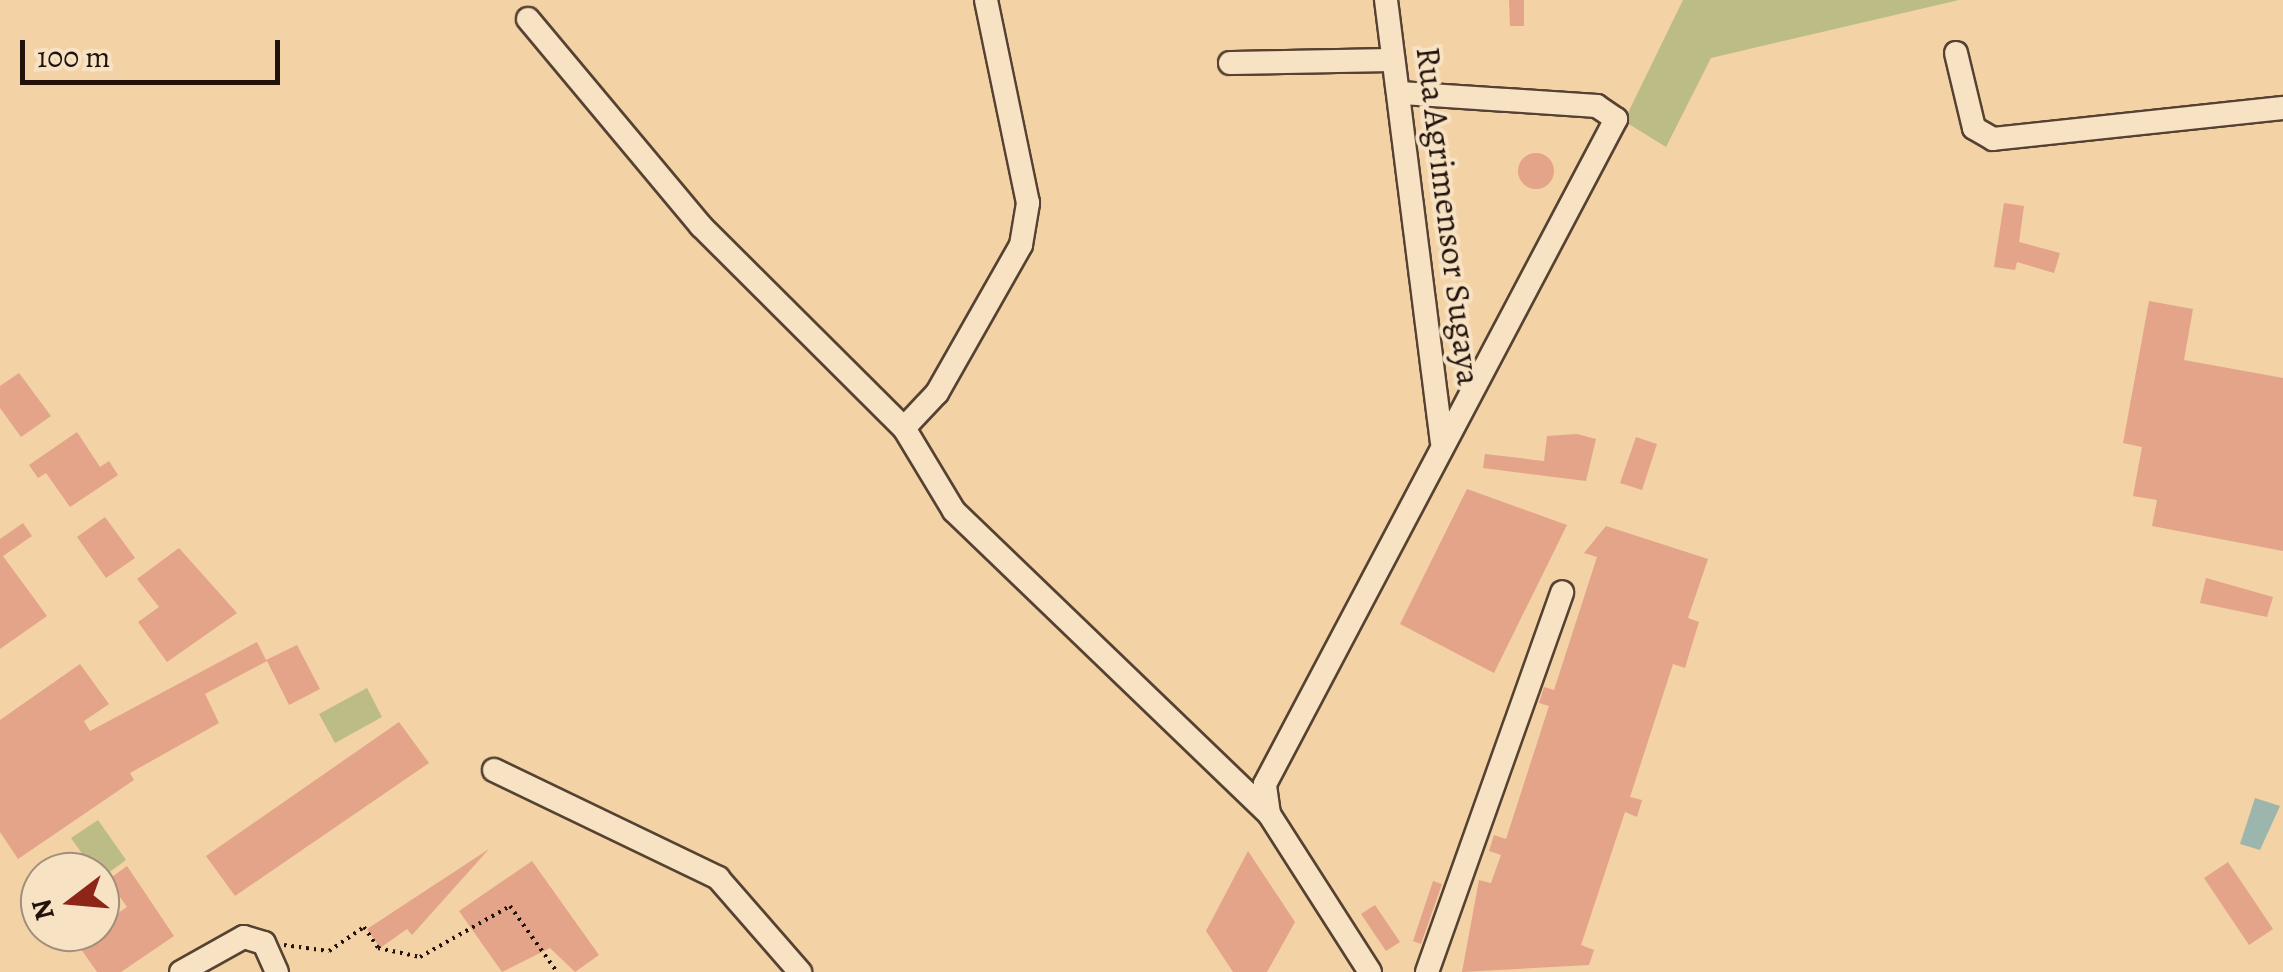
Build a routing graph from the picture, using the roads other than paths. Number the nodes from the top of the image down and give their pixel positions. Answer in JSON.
{"nodes":[{"id":1,"x":986,"y":0,"type":"edge"},
{"id":2,"x":1386,"y":0,"type":"edge"},
{"id":3,"x":528,"y":20,"type":"dead end"},
{"id":4,"x":1956,"y":53,"type":"dead end"},
{"id":5,"x":1393,"y":60,"type":"junction"},
{"id":6,"x":1230,"y":63,"type":"dead end"},
{"id":7,"x":1398,"y":93,"type":"junction"},
{"id":8,"x":2283,"y":108,"type":"edge"},
{"id":9,"x":904,"y":428,"type":"junction"},
{"id":10,"x":1442,"y":441,"type":"junction"},
{"id":11,"x":1562,"y":592,"type":"dead end"},
{"id":12,"x":494,"y":770,"type":"dead end"},
{"id":13,"x":1269,"y":814,"type":"junction"},
{"id":14,"x":271,"y":956,"type":"edge"},
{"id":15,"x":181,"y":972,"type":"edge"},
{"id":16,"x":800,"y":972,"type":"edge"},
{"id":17,"x":1370,"y":972,"type":"edge"},
{"id":18,"x":1428,"y":972,"type":"edge"}],
"edges":[{"from":1,"to":9,"type":"street"},
{"from":2,"to":5,"type":"street","name":"Rua Agrimensor Sugaya"},
{"from":3,"to":9,"type":"street"},
{"from":4,"to":8,"type":"street"},
{"from":5,"to":6,"type":"street"},
{"from":5,"to":7,"type":"street","name":"Rua Agrimensor Sugaya"},
{"from":7,"to":10,"type":"street","name":"Rua Agrimensor Sugaya"},
{"from":7,"to":10,"type":"street","name":"Rua Agrimensor Sugaya"},
{"from":9,"to":13,"type":"street"},
{"from":10,"to":13,"type":"street","name":"Rua Agrimensor Sugaya"},
{"from":11,"to":18,"type":"street"},
{"from":12,"to":16,"type":"street"},
{"from":13,"to":17,"type":"street"},
{"from":14,"to":15,"type":"street"}]}
